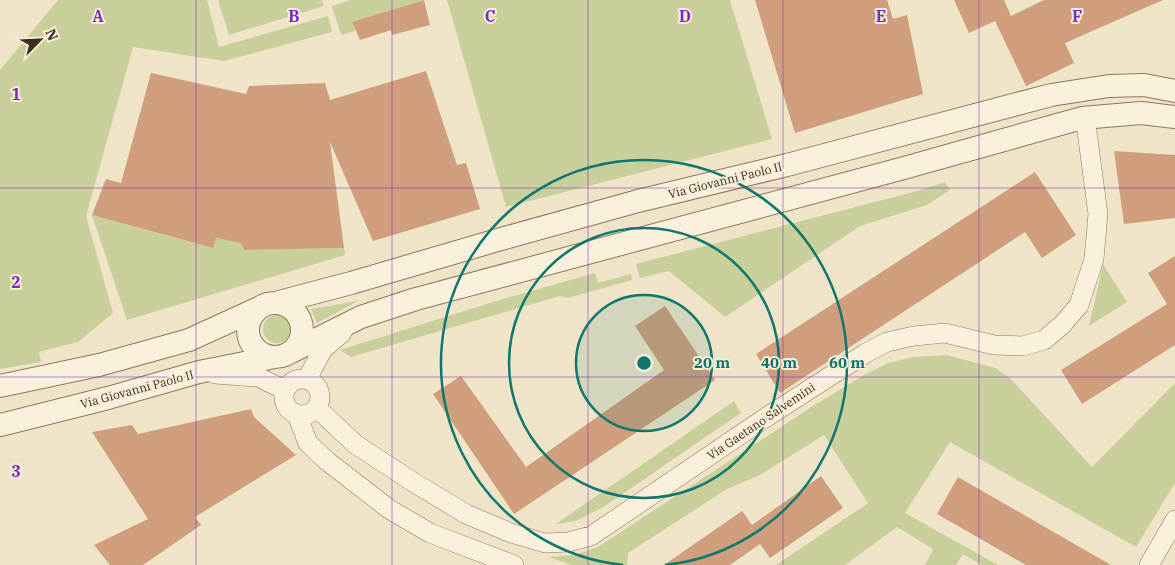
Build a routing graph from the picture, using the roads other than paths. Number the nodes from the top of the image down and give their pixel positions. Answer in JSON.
{"nodes":[{"id":1,"x":1175,"y":91,"type":"edge"},
{"id":2,"x":1086,"y":117,"type":"junction"},
{"id":3,"x":1175,"y":117,"type":"edge"},
{"id":4,"x":269,"y":305,"type":"junction"},
{"id":5,"x":361,"y":316,"type":"junction"},
{"id":6,"x":283,"y":354,"type":"junction"},
{"id":7,"x":199,"y":372,"type":"junction"},
{"id":8,"x":307,"y":379,"type":"junction"},
{"id":9,"x":0,"y":386,"type":"edge"},
{"id":10,"x":285,"y":390,"type":"junction"},
{"id":11,"x":317,"y":408,"type":"junction"},
{"id":12,"x":297,"y":415,"type":"junction"},
{"id":13,"x":0,"y":425,"type":"edge"},
{"id":14,"x":1175,"y":520,"type":"edge"},
{"id":15,"x":514,"y":565,"type":"edge"},
{"id":16,"x":1149,"y":565,"type":"edge"}],
"edges":[{"from":1,"to":4,"type":"street","name":"Via Giovanni Paolo II"},
{"from":2,"to":3,"type":"street","name":"Via Giovanni Paolo II"},
{"from":2,"to":5,"type":"street","name":"Via Giovanni Paolo II"},
{"from":2,"to":11,"type":"street","name":"Via Gaetano Salvemini"},
{"from":4,"to":6,"type":"street"},
{"from":4,"to":6,"type":"street"},
{"from":4,"to":9,"type":"street","name":"Via Giovanni Paolo II"},
{"from":5,"to":6,"type":"street","name":"Via Giovanni Paolo II"},
{"from":5,"to":8,"type":"street"},
{"from":6,"to":7,"type":"street","name":"Via Giovanni Paolo II"},
{"from":7,"to":10,"type":"street"},
{"from":7,"to":13,"type":"street","name":"Via Giovanni Paolo II"},
{"from":8,"to":10,"type":"street"},
{"from":8,"to":11,"type":"street"},
{"from":10,"to":12,"type":"street"},
{"from":11,"to":12,"type":"street"},
{"from":12,"to":15,"type":"street"},
{"from":14,"to":16,"type":"street"}]}
